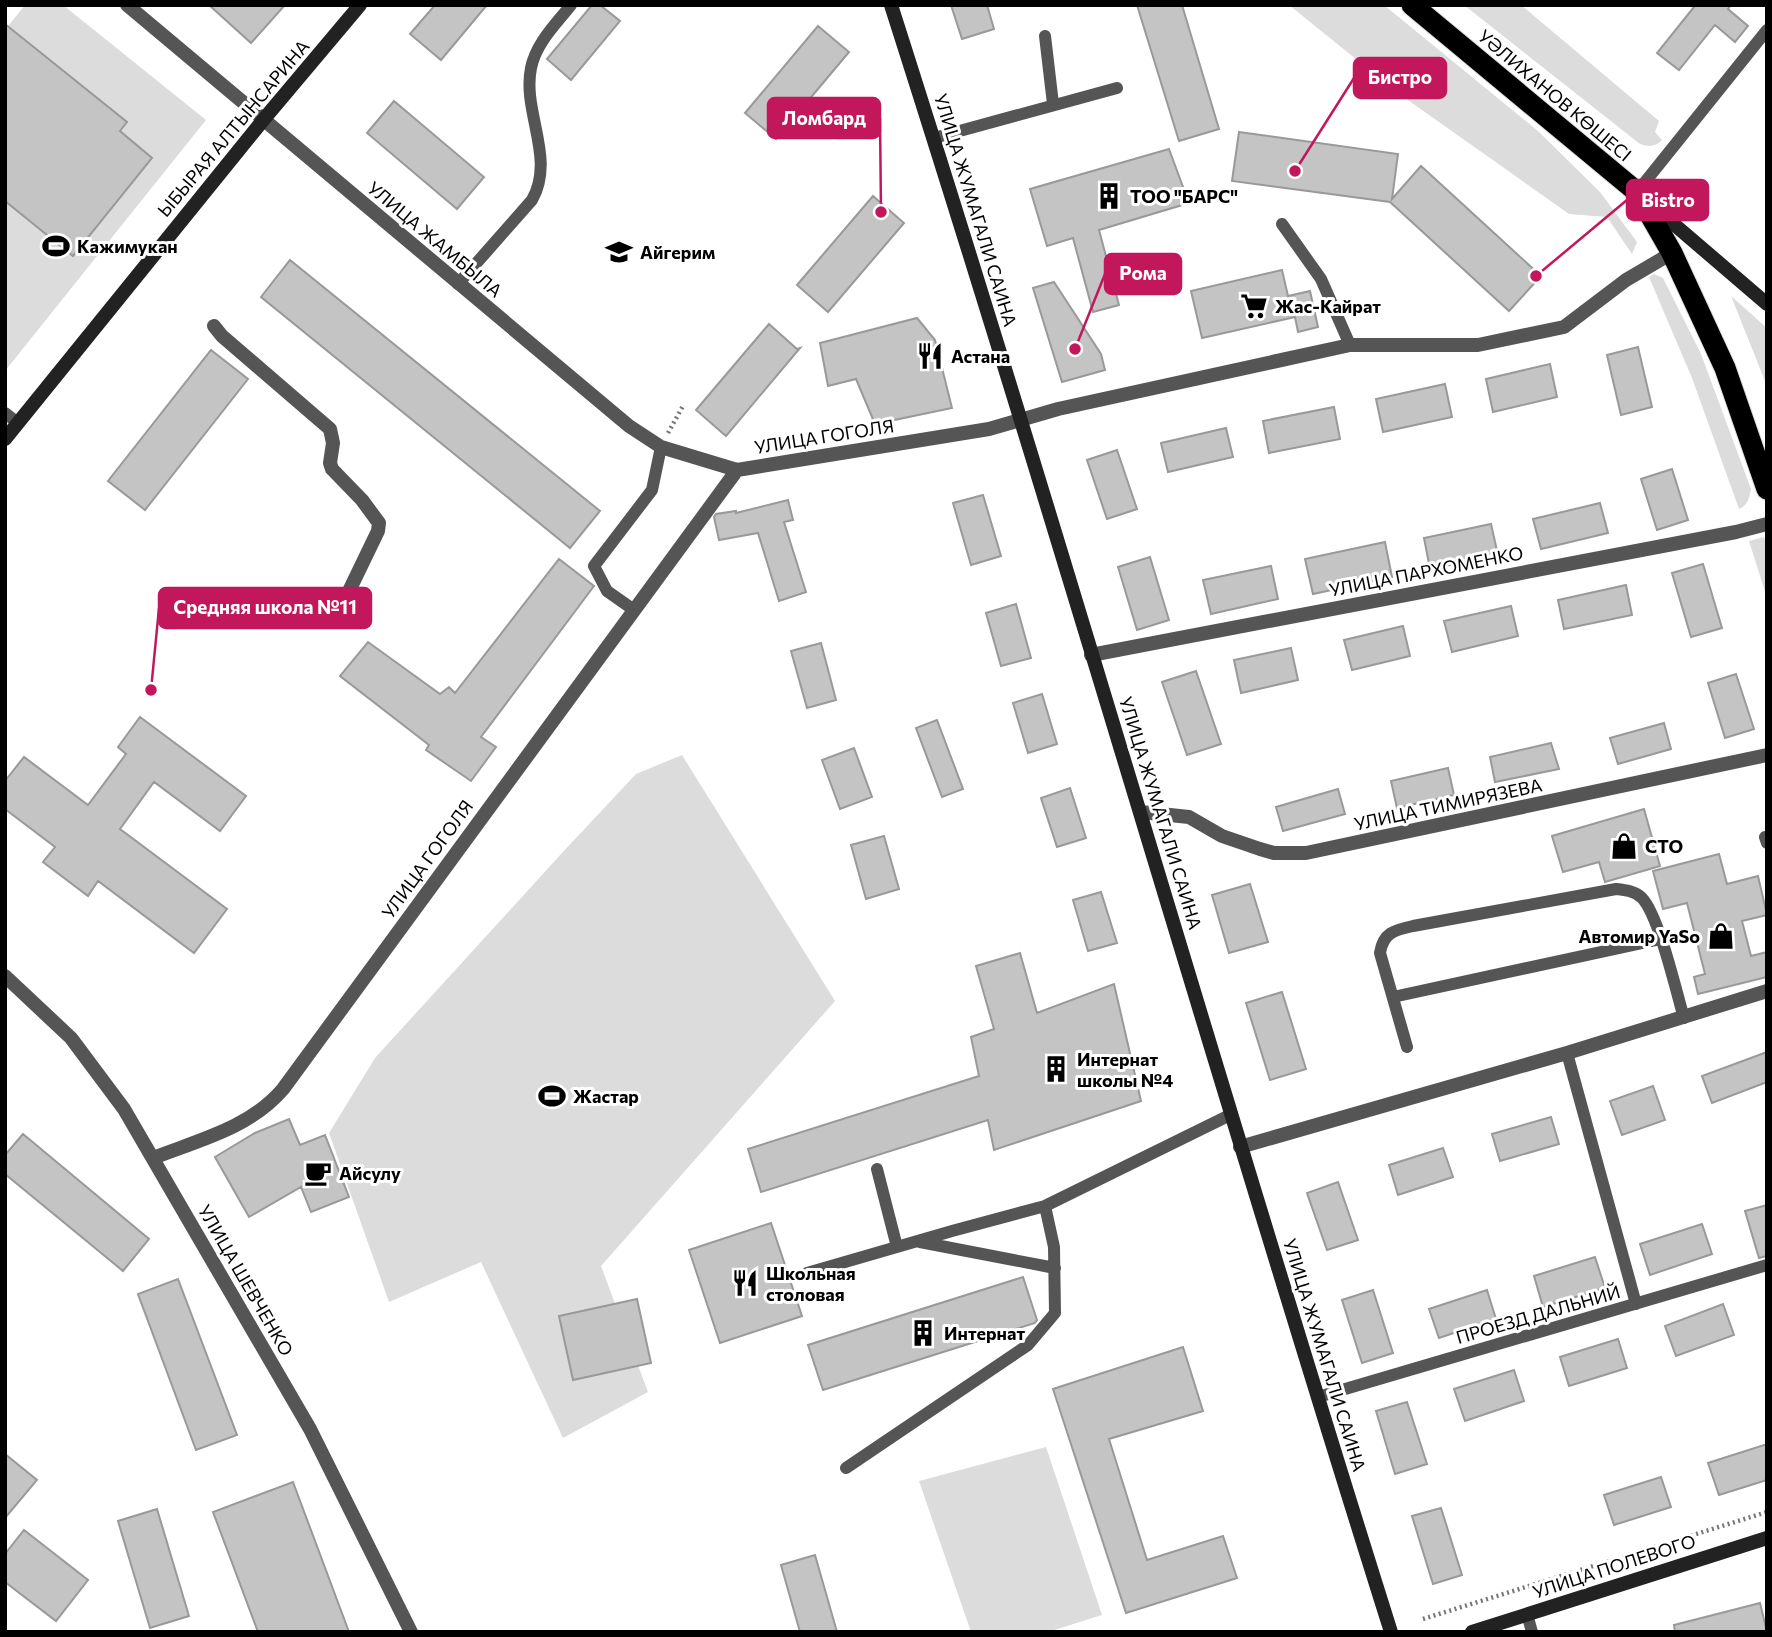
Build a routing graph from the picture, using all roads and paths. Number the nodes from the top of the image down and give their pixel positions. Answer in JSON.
{"nodes":[{"id":1,"x":360,"y":5,"type":"edge"},
{"id":2,"x":571,"y":5,"type":"edge"},
{"id":3,"x":891,"y":5,"type":"edge"},
{"id":4,"x":1412,"y":5,"type":"edge"},
{"id":5,"x":131,"y":7,"type":"edge"},
{"id":6,"x":1767,"y":30,"type":"edge"},
{"id":7,"x":1045,"y":36,"type":"dead end"},
{"id":8,"x":1117,"y":88,"type":"dead end"},
{"id":9,"x":1053,"y":104,"type":"junction"},
{"id":10,"x":264,"y":119,"type":"junction"},
{"id":11,"x":934,"y":138,"type":"junction"},
{"id":12,"x":1636,"y":192,"type":"junction"},
{"id":13,"x":1282,"y":224,"type":"dead end"},
{"id":14,"x":1672,"y":253,"type":"junction"},
{"id":15,"x":458,"y":284,"type":"junction"},
{"id":16,"x":1767,"y":304,"type":"edge"},
{"id":17,"x":214,"y":326,"type":"dead end"},
{"id":18,"x":1350,"y":345,"type":"junction"},
{"id":19,"x":683,"y":406,"type":"dead end"},
{"id":20,"x":5,"y":413,"type":"edge"},
{"id":21,"x":1020,"y":418,"type":"junction"},
{"id":22,"x":18,"y":423,"type":"junction"},
{"id":23,"x":5,"y":439,"type":"edge"},
{"id":24,"x":661,"y":447,"type":"junction"},
{"id":25,"x":737,"y":470,"type":"junction"},
{"id":26,"x":1767,"y":489,"type":"edge"},
{"id":27,"x":1767,"y":524,"type":"edge"},
{"id":28,"x":363,"y":604,"type":"dead end"},
{"id":29,"x":635,"y":610,"type":"junction"},
{"id":30,"x":1091,"y":655,"type":"junction"},
{"id":31,"x":1767,"y":755,"type":"edge"},
{"id":32,"x":1141,"y":812,"type":"junction"},
{"id":33,"x":1661,"y":939,"type":"junction"},
{"id":34,"x":5,"y":976,"type":"edge"},
{"id":35,"x":1767,"y":991,"type":"edge"},
{"id":36,"x":1393,"y":997,"type":"junction"},
{"id":37,"x":1684,"y":1018,"type":"junction"},
{"id":38,"x":1407,"y":1047,"type":"dead end"},
{"id":39,"x":1567,"y":1053,"type":"junction"},
{"id":40,"x":1232,"y":1114,"type":"junction"},
{"id":41,"x":1240,"y":1147,"type":"junction"},
{"id":42,"x":153,"y":1158,"type":"junction"},
{"id":43,"x":877,"y":1169,"type":"dead end"},
{"id":44,"x":1045,"y":1206,"type":"junction"},
{"id":45,"x":916,"y":1241,"type":"junction"},
{"id":46,"x":897,"y":1247,"type":"junction"},
{"id":47,"x":1767,"y":1265,"type":"edge"},
{"id":48,"x":1055,"y":1268,"type":"junction"},
{"id":49,"x":807,"y":1273,"type":"dead end"},
{"id":50,"x":1636,"y":1304,"type":"junction"},
{"id":51,"x":1318,"y":1397,"type":"junction"},
{"id":52,"x":846,"y":1468,"type":"dead end"},
{"id":53,"x":1767,"y":1512,"type":"edge"},
{"id":54,"x":1767,"y":1538,"type":"edge"},
{"id":55,"x":1527,"y":1614,"type":"junction"},
{"id":56,"x":1423,"y":1619,"type":"dead end"},
{"id":57,"x":411,"y":1632,"type":"edge"},
{"id":58,"x":1391,"y":1632,"type":"edge"},
{"id":59,"x":1472,"y":1632,"type":"edge"},
{"id":60,"x":1532,"y":1632,"type":"edge"}],
"edges":[{"from":1,"to":10,"type":"street","name":"ЫБЫРАЯ АЛТЫНСАРИНА"},
{"from":2,"to":15,"type":"lane"},
{"from":3,"to":11,"type":"street","name":"УЛИЦА ЖУМАГАЛИ САИНА"},
{"from":4,"to":12,"type":"highway","name":"УӘЛИХАНОВ КӨШЕСІ"},
{"from":5,"to":10,"type":"street","name":"УЛИЦА ЖАМБЫЛА"},
{"from":6,"to":12,"type":"lane"},
{"from":7,"to":9,"type":"lane"},
{"from":8,"to":9,"type":"lane"},
{"from":9,"to":11,"type":"lane"},
{"from":10,"to":15,"type":"street","name":"УЛИЦА ЖАМБЫЛА"},
{"from":10,"to":22,"type":"street","name":"ЫБЫРАЯ АЛТЫНСАРИНА"},
{"from":11,"to":21,"type":"street","name":"УЛИЦА ЖУМАГАЛИ САИНА"},
{"from":12,"to":14,"type":"highway","name":"УӘЛИХАНОВ КӨШЕСІ"},
{"from":12,"to":16,"type":"street","name":"УӘЛИХАНОВ КӨШЕСІ"},
{"from":13,"to":18,"type":"lane"},
{"from":14,"to":18,"type":"street","name":"УЛИЦА ГОГОЛЯ"},
{"from":14,"to":26,"type":"highway","name":"УӘЛИХАНОВ КӨШЕСІ"},
{"from":15,"to":24,"type":"street","name":"УЛИЦА ЖАМБЫЛА"},
{"from":17,"to":28,"type":"street"},
{"from":18,"to":21,"type":"street","name":"УЛИЦА ГОГОЛЯ"},
{"from":19,"to":24,"type":"path"},
{"from":20,"to":22,"type":"lane"},
{"from":21,"to":25,"type":"street","name":"УЛИЦА ГОГОЛЯ"},
{"from":21,"to":30,"type":"street","name":"УЛИЦА ЖУМАГАЛИ САИНА"},
{"from":22,"to":23,"type":"street","name":"ЫБЫРАЯ АЛТЫНСАРИНА"},
{"from":24,"to":25,"type":"street","name":"УЛИЦА ЖАМБЫЛА"},
{"from":24,"to":29,"type":"lane"},
{"from":25,"to":29,"type":"street","name":"УЛИЦА ГОГОЛЯ"},
{"from":27,"to":30,"type":"street","name":"УЛИЦА ПАРХОМЕНКО"},
{"from":29,"to":42,"type":"street","name":"УЛИЦА ГОГОЛЯ"},
{"from":30,"to":32,"type":"street","name":"УЛИЦА ЖУМАГАЛИ САИНА"},
{"from":31,"to":32,"type":"street","name":"УЛИЦА ТИМИРЯЗЕВА"},
{"from":32,"to":40,"type":"street","name":"УЛИЦА ЖУМАГАЛИ САИНА"},
{"from":33,"to":36,"type":"lane"},
{"from":33,"to":36,"type":"lane"},
{"from":33,"to":37,"type":"lane"},
{"from":34,"to":42,"type":"street","name":"УЛИЦА ШЕВЧЕНКО"},
{"from":35,"to":37,"type":"street"},
{"from":36,"to":38,"type":"lane"},
{"from":37,"to":39,"type":"street"},
{"from":39,"to":41,"type":"street"},
{"from":39,"to":50,"type":"lane"},
{"from":40,"to":41,"type":"street","name":"УЛИЦА ЖУМАГАЛИ САИНА"},
{"from":40,"to":44,"type":"lane"},
{"from":41,"to":51,"type":"street","name":"УЛИЦА ЖУМАГАЛИ САИНА"},
{"from":42,"to":57,"type":"street","name":"УЛИЦА ШЕВЧЕНКО"},
{"from":43,"to":46,"type":"lane"},
{"from":44,"to":45,"type":"lane"},
{"from":44,"to":48,"type":"lane"},
{"from":45,"to":46,"type":"lane"},
{"from":45,"to":48,"type":"lane"},
{"from":46,"to":49,"type":"lane"},
{"from":47,"to":50,"type":"lane","name":"ПРОЕЗД ДАЛЬНИЙ"},
{"from":48,"to":52,"type":"lane"},
{"from":50,"to":51,"type":"lane","name":"ПРОЕЗД ДАЛЬНИЙ"},
{"from":51,"to":58,"type":"street","name":"УЛИЦА ЖУМАГАЛИ САИНА"},
{"from":53,"to":56,"type":"path"},
{"from":54,"to":55,"type":"street","name":"УЛИЦА ПОЛЕВОГО"},
{"from":55,"to":59,"type":"street","name":"УЛИЦА ПОЛЕВОГО"},
{"from":55,"to":60,"type":"lane"}]}
